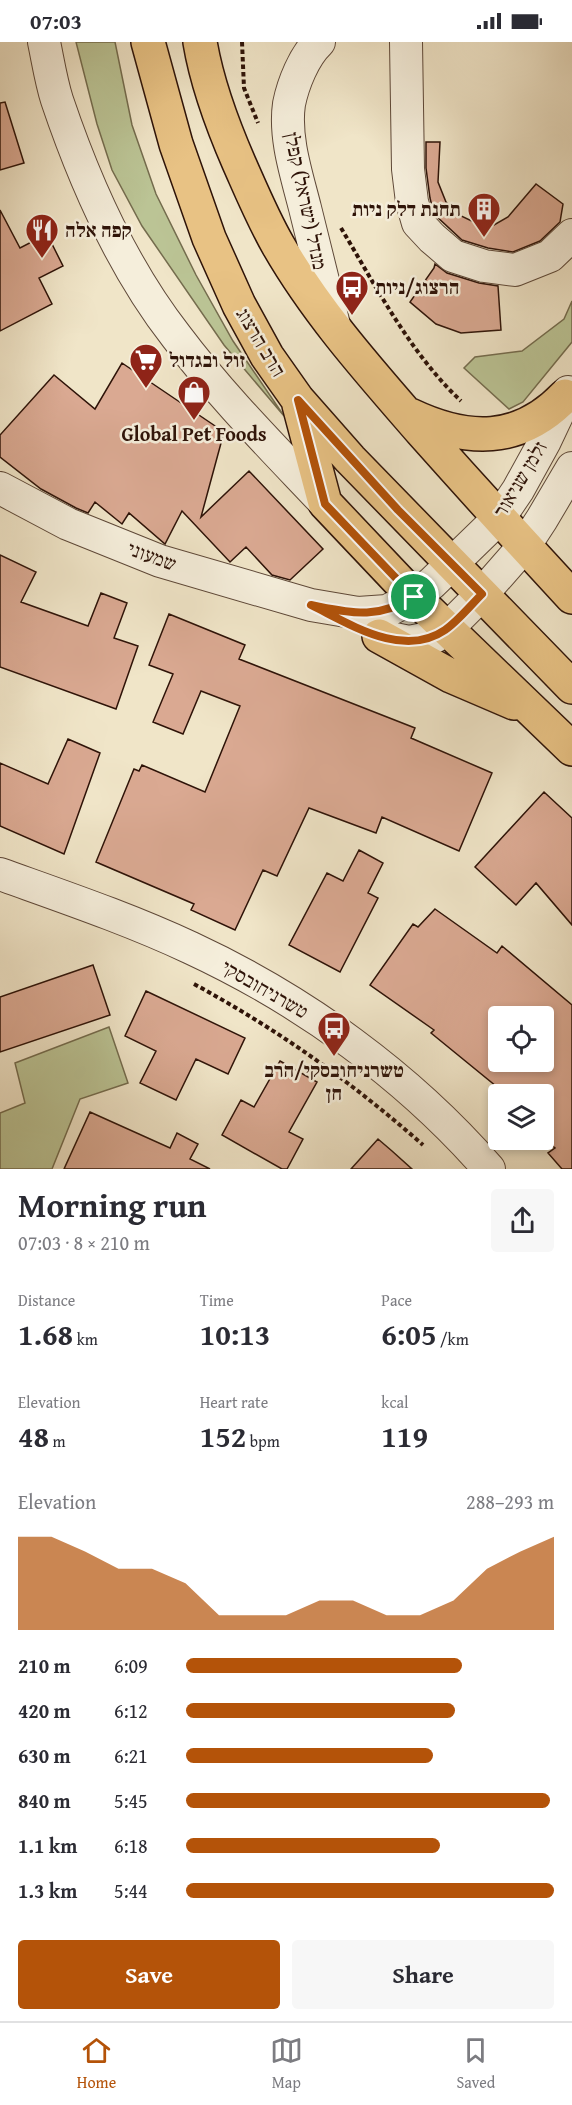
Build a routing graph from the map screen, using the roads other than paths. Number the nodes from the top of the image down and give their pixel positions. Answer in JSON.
{"nodes":[{"id":1,"x":44,"y":42,"type":"edge"},
{"id":2,"x":148,"y":42,"type":"edge"},
{"id":3,"x":200,"y":42,"type":"edge"},
{"id":4,"x":319,"y":42,"type":"edge"},
{"id":5,"x":406,"y":42,"type":"edge"},
{"id":6,"x":572,"y":235,"type":"edge"},
{"id":7,"x":335,"y":330,"type":"junction"},
{"id":8,"x":568,"y":390,"type":"edge"},
{"id":9,"x":298,"y":400,"type":"junction"},
{"id":10,"x":406,"y":412,"type":"junction"},
{"id":11,"x":572,"y":468,"type":"edge"},
{"id":12,"x":0,"y":488,"type":"edge"},
{"id":13,"x":325,"y":504,"type":"junction"},
{"id":14,"x":499,"y":518,"type":"junction"},
{"id":15,"x":525,"y":545,"type":"junction"},
{"id":16,"x":452,"y":564,"type":"junction"},
{"id":17,"x":482,"y":594,"type":"junction"},
{"id":18,"x":414,"y":597,"type":"junction"},
{"id":19,"x":572,"y":597,"type":"edge"},
{"id":20,"x":311,"y":605,"type":"junction"},
{"id":21,"x":447,"y":629,"type":"junction"},
{"id":22,"x":379,"y":636,"type":"junction"},
{"id":23,"x":572,"y":687,"type":"edge"},
{"id":24,"x":531,"y":710,"type":"junction"},
{"id":25,"x":572,"y":749,"type":"edge"},
{"id":26,"x":0,"y":874,"type":"edge"},
{"id":27,"x":489,"y":1169,"type":"edge"}],
"edges":[{"from":1,"to":13,"type":"street"},
{"from":2,"to":9,"type":"main road","name":"הרב הרצוג"},
{"from":3,"to":7,"type":"main road"},
{"from":4,"to":7,"type":"street","name":"מנדל (ישראל) קפלן"},
{"from":5,"to":6,"type":"street"},
{"from":7,"to":10,"type":"main road"},
{"from":8,"to":10,"type":"main road"},
{"from":8,"to":14,"type":"street","name":"זלמן שניאור"},
{"from":9,"to":13,"type":"main road"},
{"from":9,"to":16,"type":"main road","name":"הרב הרצוג"},
{"from":10,"to":14,"type":"main road"},
{"from":11,"to":15,"type":"street","name":"זלמן שניאור"},
{"from":12,"to":20,"type":"street","name":"שמעוני"},
{"from":13,"to":18,"type":"main road"},
{"from":14,"to":15,"type":"main road"},
{"from":14,"to":16,"type":"street","name":"זלמן שניאור"},
{"from":15,"to":17,"type":"street","name":"זלמן שניאור"},
{"from":15,"to":19,"type":"main road"},
{"from":16,"to":17,"type":"main road","name":"הרב הרצוג"},
{"from":16,"to":18,"type":"street","name":"שמעוני"},
{"from":17,"to":21,"type":"street","name":"שמעוני"},
{"from":17,"to":23,"type":"main road","name":"הרב הרצוג"},
{"from":18,"to":20,"type":"street","name":"שמעוני"},
{"from":18,"to":21,"type":"main road"},
{"from":20,"to":22,"type":"street","name":"שמעוני"},
{"from":21,"to":22,"type":"street","name":"שמעוני"},
{"from":21,"to":24,"type":"main road"},
{"from":22,"to":24,"type":"main road"},
{"from":24,"to":25,"type":"main road"},
{"from":26,"to":27,"type":"street","name":"טשרניחובסקי"}]}
